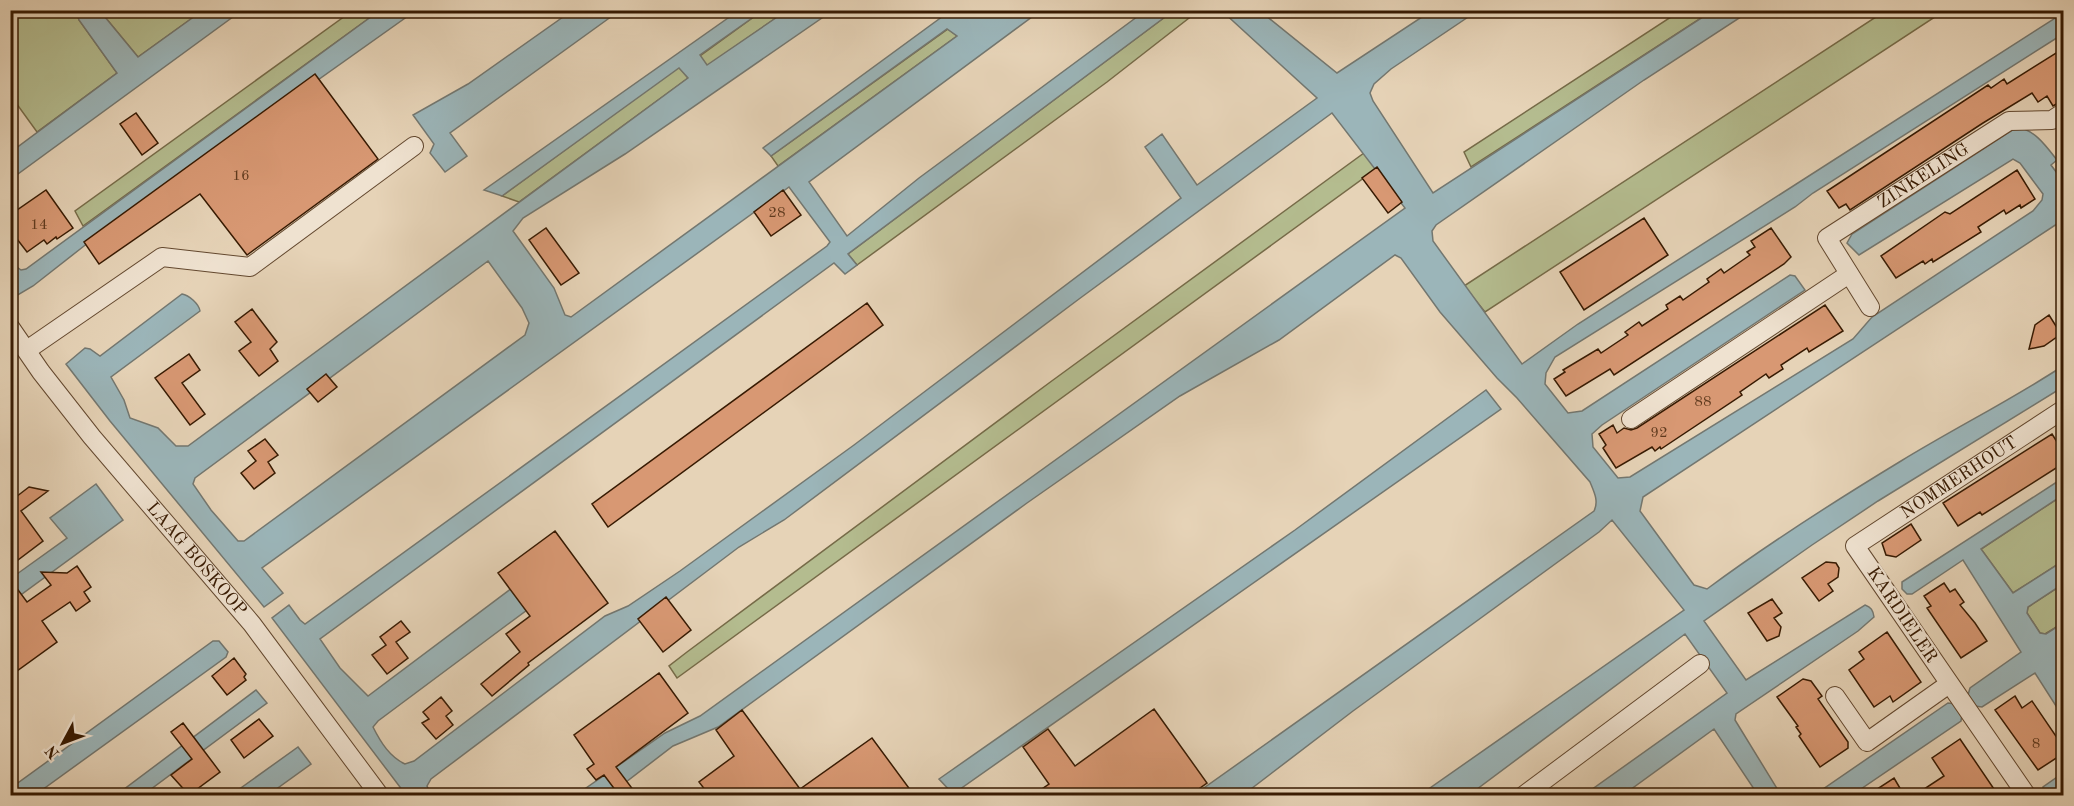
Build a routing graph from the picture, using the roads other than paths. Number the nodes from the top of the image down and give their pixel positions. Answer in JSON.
{"nodes":[{"id":1,"x":2064,"y":112,"type":"edge"},
{"id":2,"x":414,"y":146,"type":"dead end"},
{"id":3,"x":1849,"y":274,"type":"junction"},
{"id":4,"x":1870,"y":307,"type":"dead end"},
{"id":5,"x":10,"y":327,"type":"edge"},
{"id":6,"x":27,"y":350,"type":"junction"},
{"id":7,"x":2064,"y":409,"type":"edge"},
{"id":8,"x":1630,"y":419,"type":"dead end"},
{"id":9,"x":1855,"y":546,"type":"joint"},
{"id":10,"x":1700,"y":664,"type":"dead end"},
{"id":11,"x":1949,"y":684,"type":"junction"},
{"id":12,"x":1835,"y":696,"type":"dead end"},
{"id":13,"x":2019,"y":793,"type":"edge"},
{"id":14,"x":380,"y":795,"type":"edge"},
{"id":15,"x":1523,"y":795,"type":"edge"}],
"edges":[{"from":1,"to":3,"type":"street","name":"ZINKELING"},
{"from":2,"to":6,"type":"street"},
{"from":3,"to":4,"type":"street","name":"ZINKELING"},
{"from":3,"to":8,"type":"street"},
{"from":5,"to":6,"type":"street","name":"LAAG BOSKOOP"},
{"from":6,"to":14,"type":"street","name":"LAAG BOSKOOP"},
{"from":7,"to":9,"type":"street","name":"NOMMERHOUT"},
{"from":9,"to":11,"type":"street","name":"KARDIELER"},
{"from":10,"to":15,"type":"street"},
{"from":11,"to":12,"type":"street"},
{"from":11,"to":13,"type":"street","name":"KARDIELER"}]}
